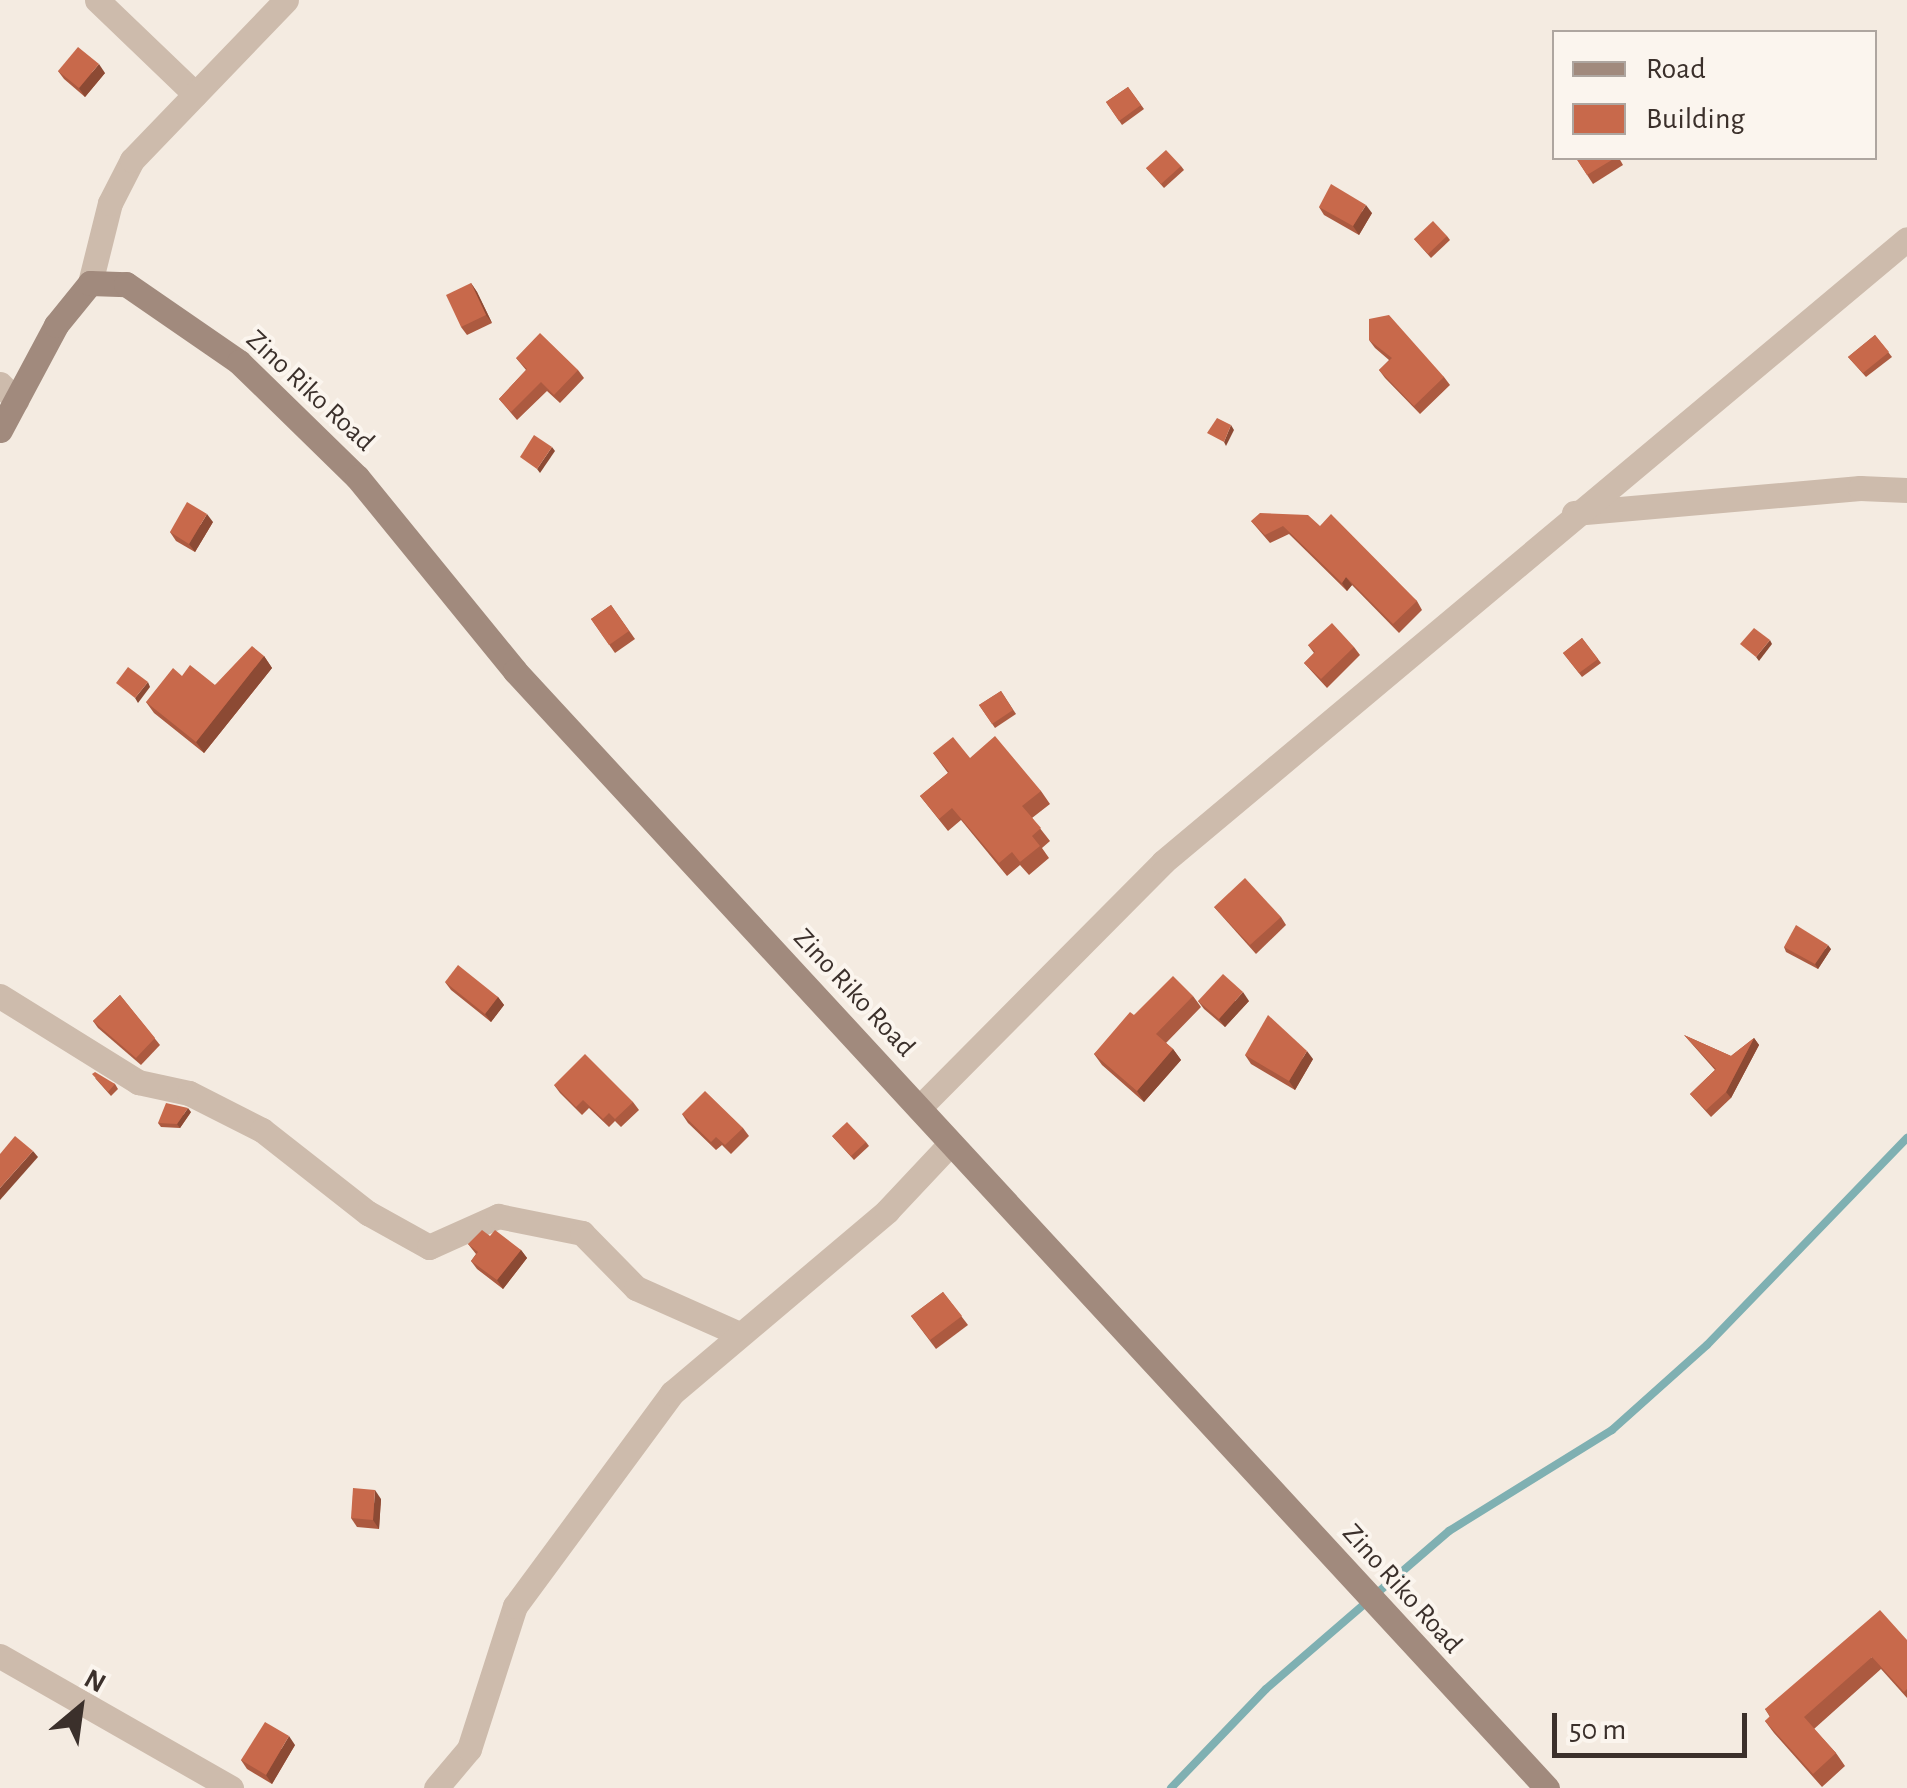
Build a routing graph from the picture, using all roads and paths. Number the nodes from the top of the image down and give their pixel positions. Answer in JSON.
{"nodes":[{"id":1,"x":97,"y":0,"type":"edge"},
{"id":2,"x":286,"y":0,"type":"edge"},
{"id":3,"x":195,"y":94,"type":"junction"},
{"id":4,"x":1907,"y":239,"type":"edge"},
{"id":5,"x":90,"y":282,"type":"junction"},
{"id":6,"x":8,"y":392,"type":"edge"},
{"id":7,"x":0,"y":430,"type":"edge"},
{"id":8,"x":1907,"y":490,"type":"edge"},
{"id":9,"x":1574,"y":513,"type":"junction"},
{"id":10,"x":0,"y":996,"type":"edge"},
{"id":11,"x":920,"y":1108,"type":"junction"},
{"id":12,"x":950,"y":1144,"type":"junction"},
{"id":13,"x":737,"y":1333,"type":"junction"},
{"id":14,"x":0,"y":1656,"type":"edge"},
{"id":15,"x":232,"y":1788,"type":"edge"},
{"id":16,"x":436,"y":1788,"type":"edge"},
{"id":17,"x":1547,"y":1788,"type":"edge"}],
"edges":[{"from":1,"to":3,"type":"street"},
{"from":2,"to":3,"type":"street"},
{"from":3,"to":5,"type":"street"},
{"from":4,"to":9,"type":"street"},
{"from":5,"to":6,"type":"street"},
{"from":5,"to":11,"type":"street","name":"Zino Riko Road"},
{"from":6,"to":7,"type":"street"},
{"from":8,"to":9,"type":"street"},
{"from":9,"to":11,"type":"street"},
{"from":10,"to":13,"type":"street"},
{"from":11,"to":12,"type":"street","name":"Zino Riko Road"},
{"from":12,"to":13,"type":"street"},
{"from":12,"to":17,"type":"street","name":"Zino Riko Road"},
{"from":13,"to":16,"type":"street"},
{"from":14,"to":15,"type":"street"}]}
